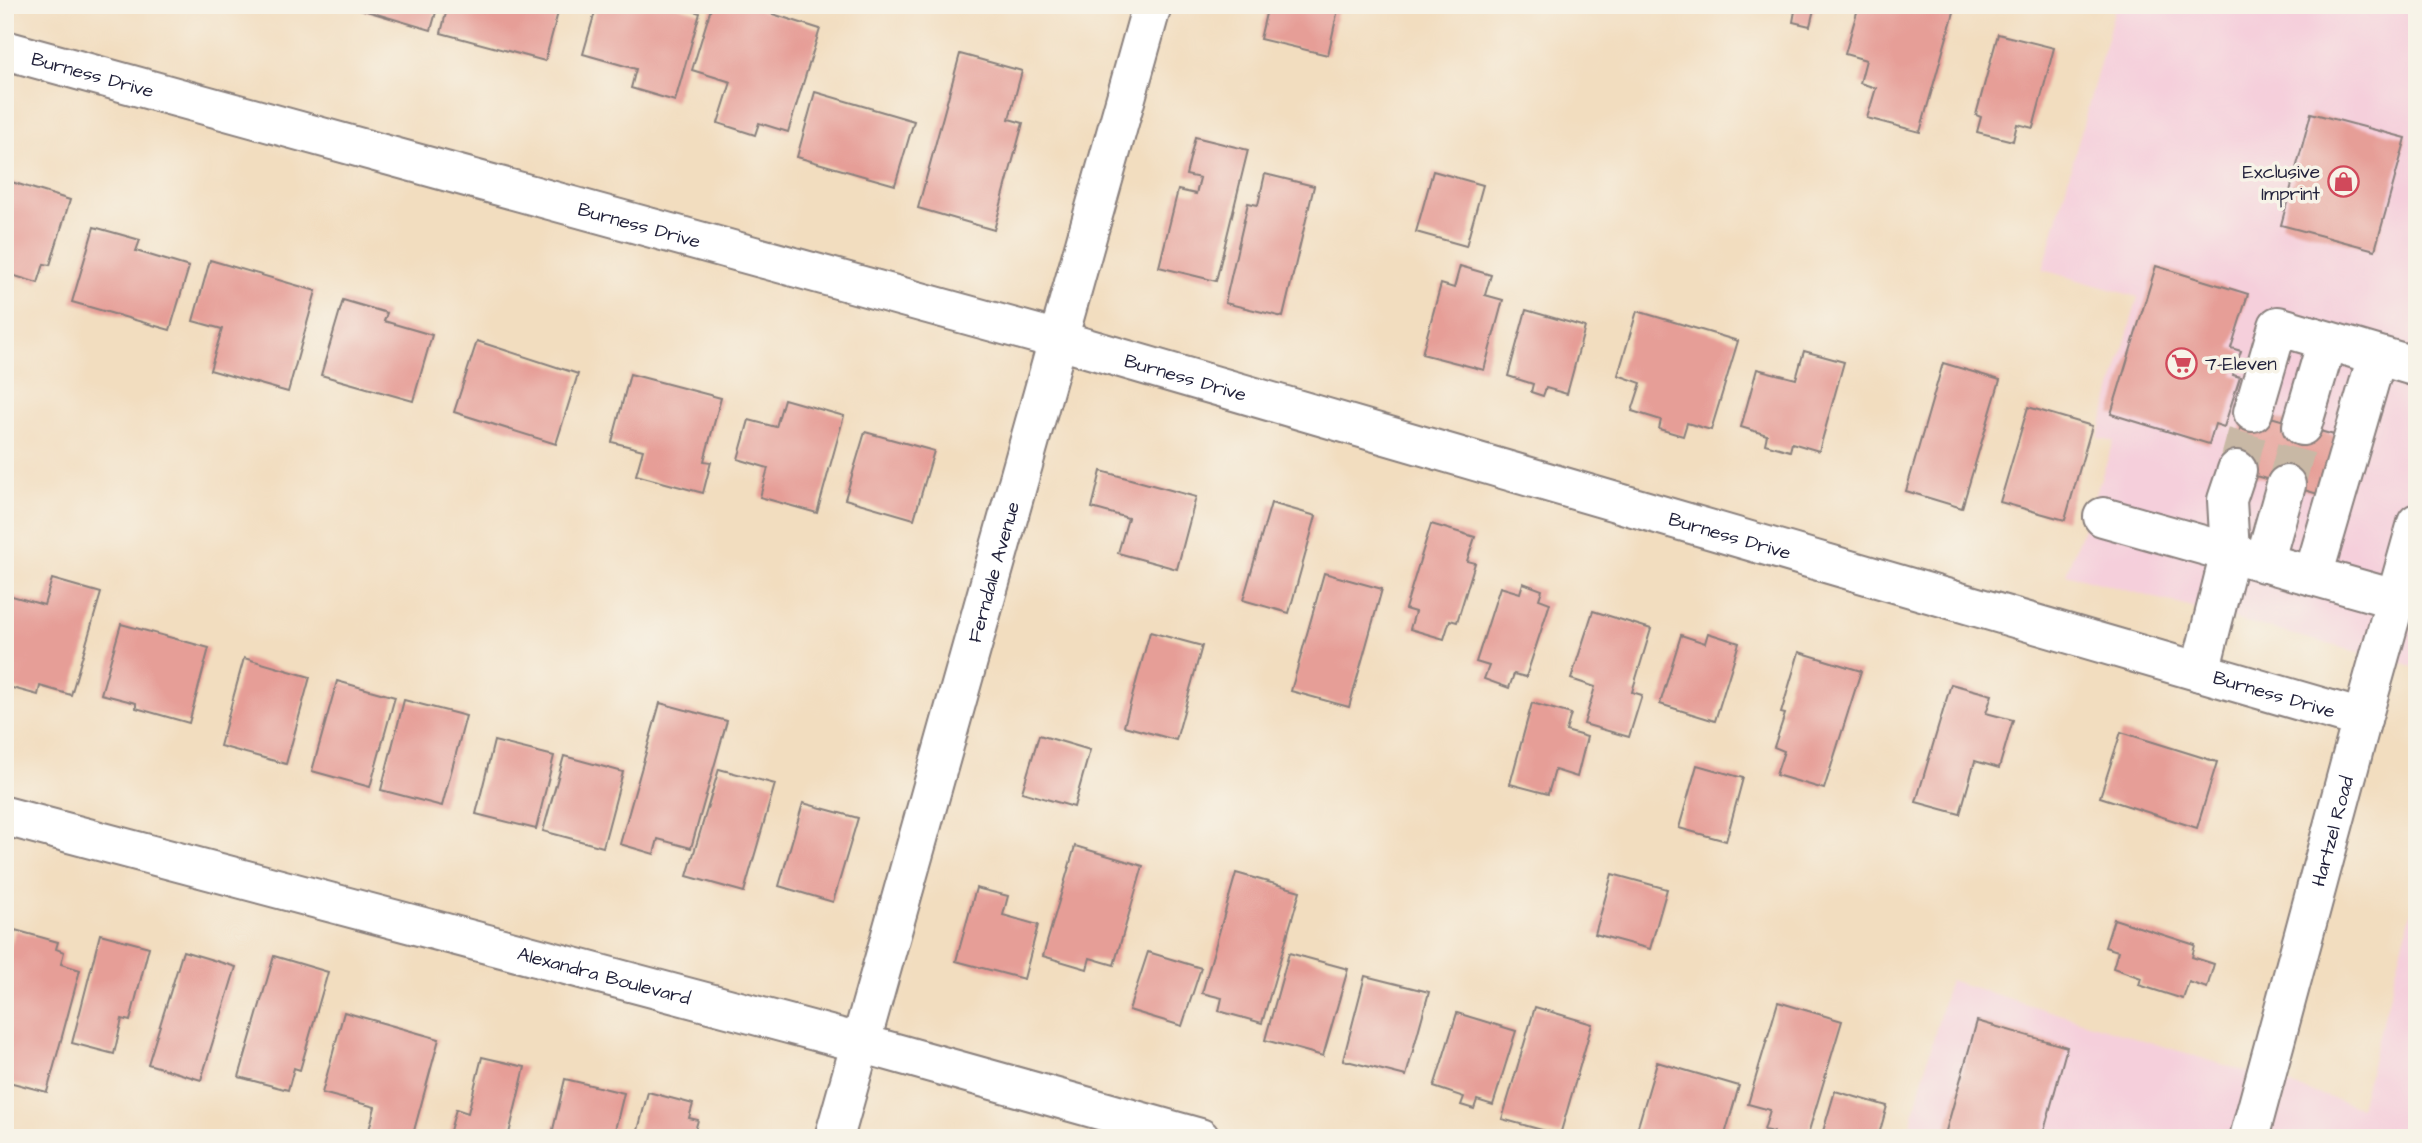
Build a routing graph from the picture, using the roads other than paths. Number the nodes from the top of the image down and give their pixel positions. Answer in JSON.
{"nodes":[{"id":1,"x":1152,"y":5,"type":"edge"},
{"id":2,"x":5,"y":50,"type":"edge"},
{"id":3,"x":1059,"y":340,"type":"junction"},
{"id":4,"x":2327,"y":341,"type":"junction"},
{"id":5,"x":2377,"y":356,"type":"junction"},
{"id":6,"x":2417,"y":367,"type":"edge"},
{"id":7,"x":2253,"y":412,"type":"tunnel mouth"},
{"id":8,"x":2302,"y":426,"type":"tunnel mouth"},
{"id":9,"x":2237,"y":470,"type":"tunnel mouth"},
{"id":10,"x":2286,"y":485,"type":"tunnel mouth"},
{"id":11,"x":2103,"y":517,"type":"dead end"},
{"id":12,"x":2417,"y":523,"type":"edge"},
{"id":13,"x":2247,"y":558,"type":"junction"},
{"id":14,"x":2313,"y":576,"type":"junction"},
{"id":15,"x":2395,"y":599,"type":"junction"},
{"id":16,"x":2200,"y":672,"type":"junction"},
{"id":17,"x":2362,"y":719,"type":"junction"},
{"id":18,"x":5,"y":816,"type":"edge"},
{"id":19,"x":860,"y":1043,"type":"junction"},
{"id":20,"x":834,"y":1138,"type":"edge"},
{"id":21,"x":1199,"y":1138,"type":"edge"},
{"id":22,"x":2249,"y":1138,"type":"edge"}],
"edges":[{"from":1,"to":3,"type":"street","name":"Ferndale Avenue"},
{"from":2,"to":3,"type":"street","name":"Burness Drive"},
{"from":3,"to":16,"type":"street","name":"Burness Drive"},
{"from":3,"to":19,"type":"street","name":"Ferndale Avenue"},
{"from":4,"to":5,"type":"street"},
{"from":4,"to":7,"type":"street"},
{"from":4,"to":8,"type":"street"},
{"from":5,"to":6,"type":"street"},
{"from":5,"to":14,"type":"street"},
{"from":9,"to":13,"type":"street"},
{"from":10,"to":13,"type":"street"},
{"from":11,"to":13,"type":"street"},
{"from":12,"to":15,"type":"street","name":"Hartzel Road"},
{"from":13,"to":14,"type":"street"},
{"from":13,"to":16,"type":"street"},
{"from":14,"to":15,"type":"street"},
{"from":15,"to":17,"type":"street","name":"Hartzel Road"},
{"from":16,"to":17,"type":"street","name":"Burness Drive"},
{"from":17,"to":22,"type":"street","name":"Hartzel Road"},
{"from":18,"to":19,"type":"street","name":"Alexandra Boulevard"},
{"from":19,"to":20,"type":"street","name":"Ferndale Avenue"},
{"from":19,"to":21,"type":"street","name":"Alexandra Boulevard"}]}
